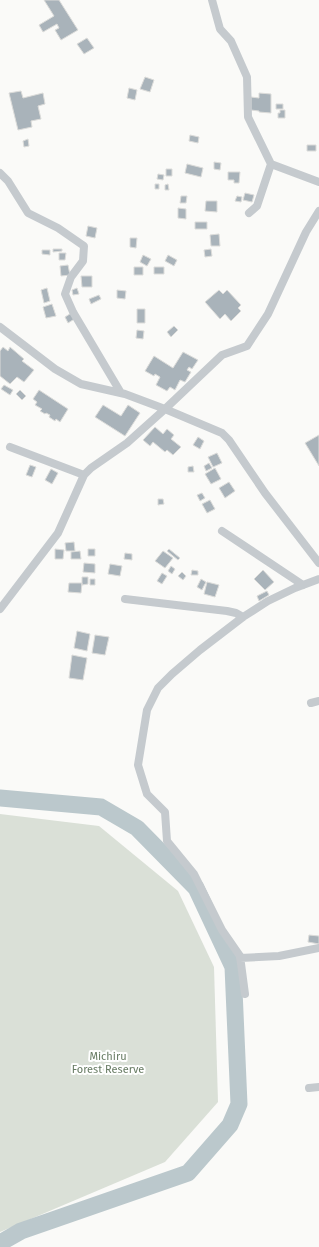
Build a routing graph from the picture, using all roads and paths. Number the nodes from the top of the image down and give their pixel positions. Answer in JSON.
{"nodes":[{"id":1,"x":212,"y":0,"type":"edge"},
{"id":2,"x":271,"y":164,"type":"junction"},
{"id":3,"x":0,"y":173,"type":"edge"},
{"id":4,"x":319,"y":182,"type":"edge"},
{"id":5,"x":319,"y":211,"type":"edge"},
{"id":6,"x":249,"y":213,"type":"dead end"},
{"id":7,"x":0,"y":327,"type":"edge"},
{"id":8,"x":121,"y":393,"type":"junction"},
{"id":9,"x":165,"y":409,"type":"junction"},
{"id":10,"x":10,"y":447,"type":"dead end"},
{"id":11,"x":84,"y":475,"type":"junction"},
{"id":12,"x":222,"y":531,"type":"dead end"},
{"id":13,"x":319,"y":563,"type":"edge"},
{"id":14,"x":319,"y":579,"type":"edge"},
{"id":15,"x":303,"y":585,"type":"junction"},
{"id":16,"x":125,"y":599,"type":"dead end"},
{"id":17,"x":0,"y":608,"type":"edge"},
{"id":18,"x":243,"y":617,"type":"junction"},
{"id":19,"x":319,"y":948,"type":"edge"},
{"id":20,"x":240,"y":958,"type":"junction"},
{"id":21,"x":245,"y":994,"type":"dead end"},
{"id":22,"x":319,"y":1086,"type":"edge"},
{"id":23,"x":309,"y":1088,"type":"dead end"}],
"edges":[{"from":1,"to":2,"type":"street"},
{"from":2,"to":4,"type":"street"},
{"from":2,"to":6,"type":"street"},
{"from":3,"to":8,"type":"street"},
{"from":5,"to":9,"type":"street"},
{"from":7,"to":8,"type":"street"},
{"from":8,"to":9,"type":"street"},
{"from":9,"to":11,"type":"street"},
{"from":9,"to":13,"type":"street"},
{"from":10,"to":11,"type":"street"},
{"from":11,"to":17,"type":"street"},
{"from":12,"to":15,"type":"street"},
{"from":14,"to":15,"type":"street"},
{"from":15,"to":18,"type":"street"},
{"from":16,"to":18,"type":"street"},
{"from":18,"to":20,"type":"street"},
{"from":19,"to":20,"type":"street"},
{"from":20,"to":21,"type":"street"},
{"from":22,"to":23,"type":"street"}]}
